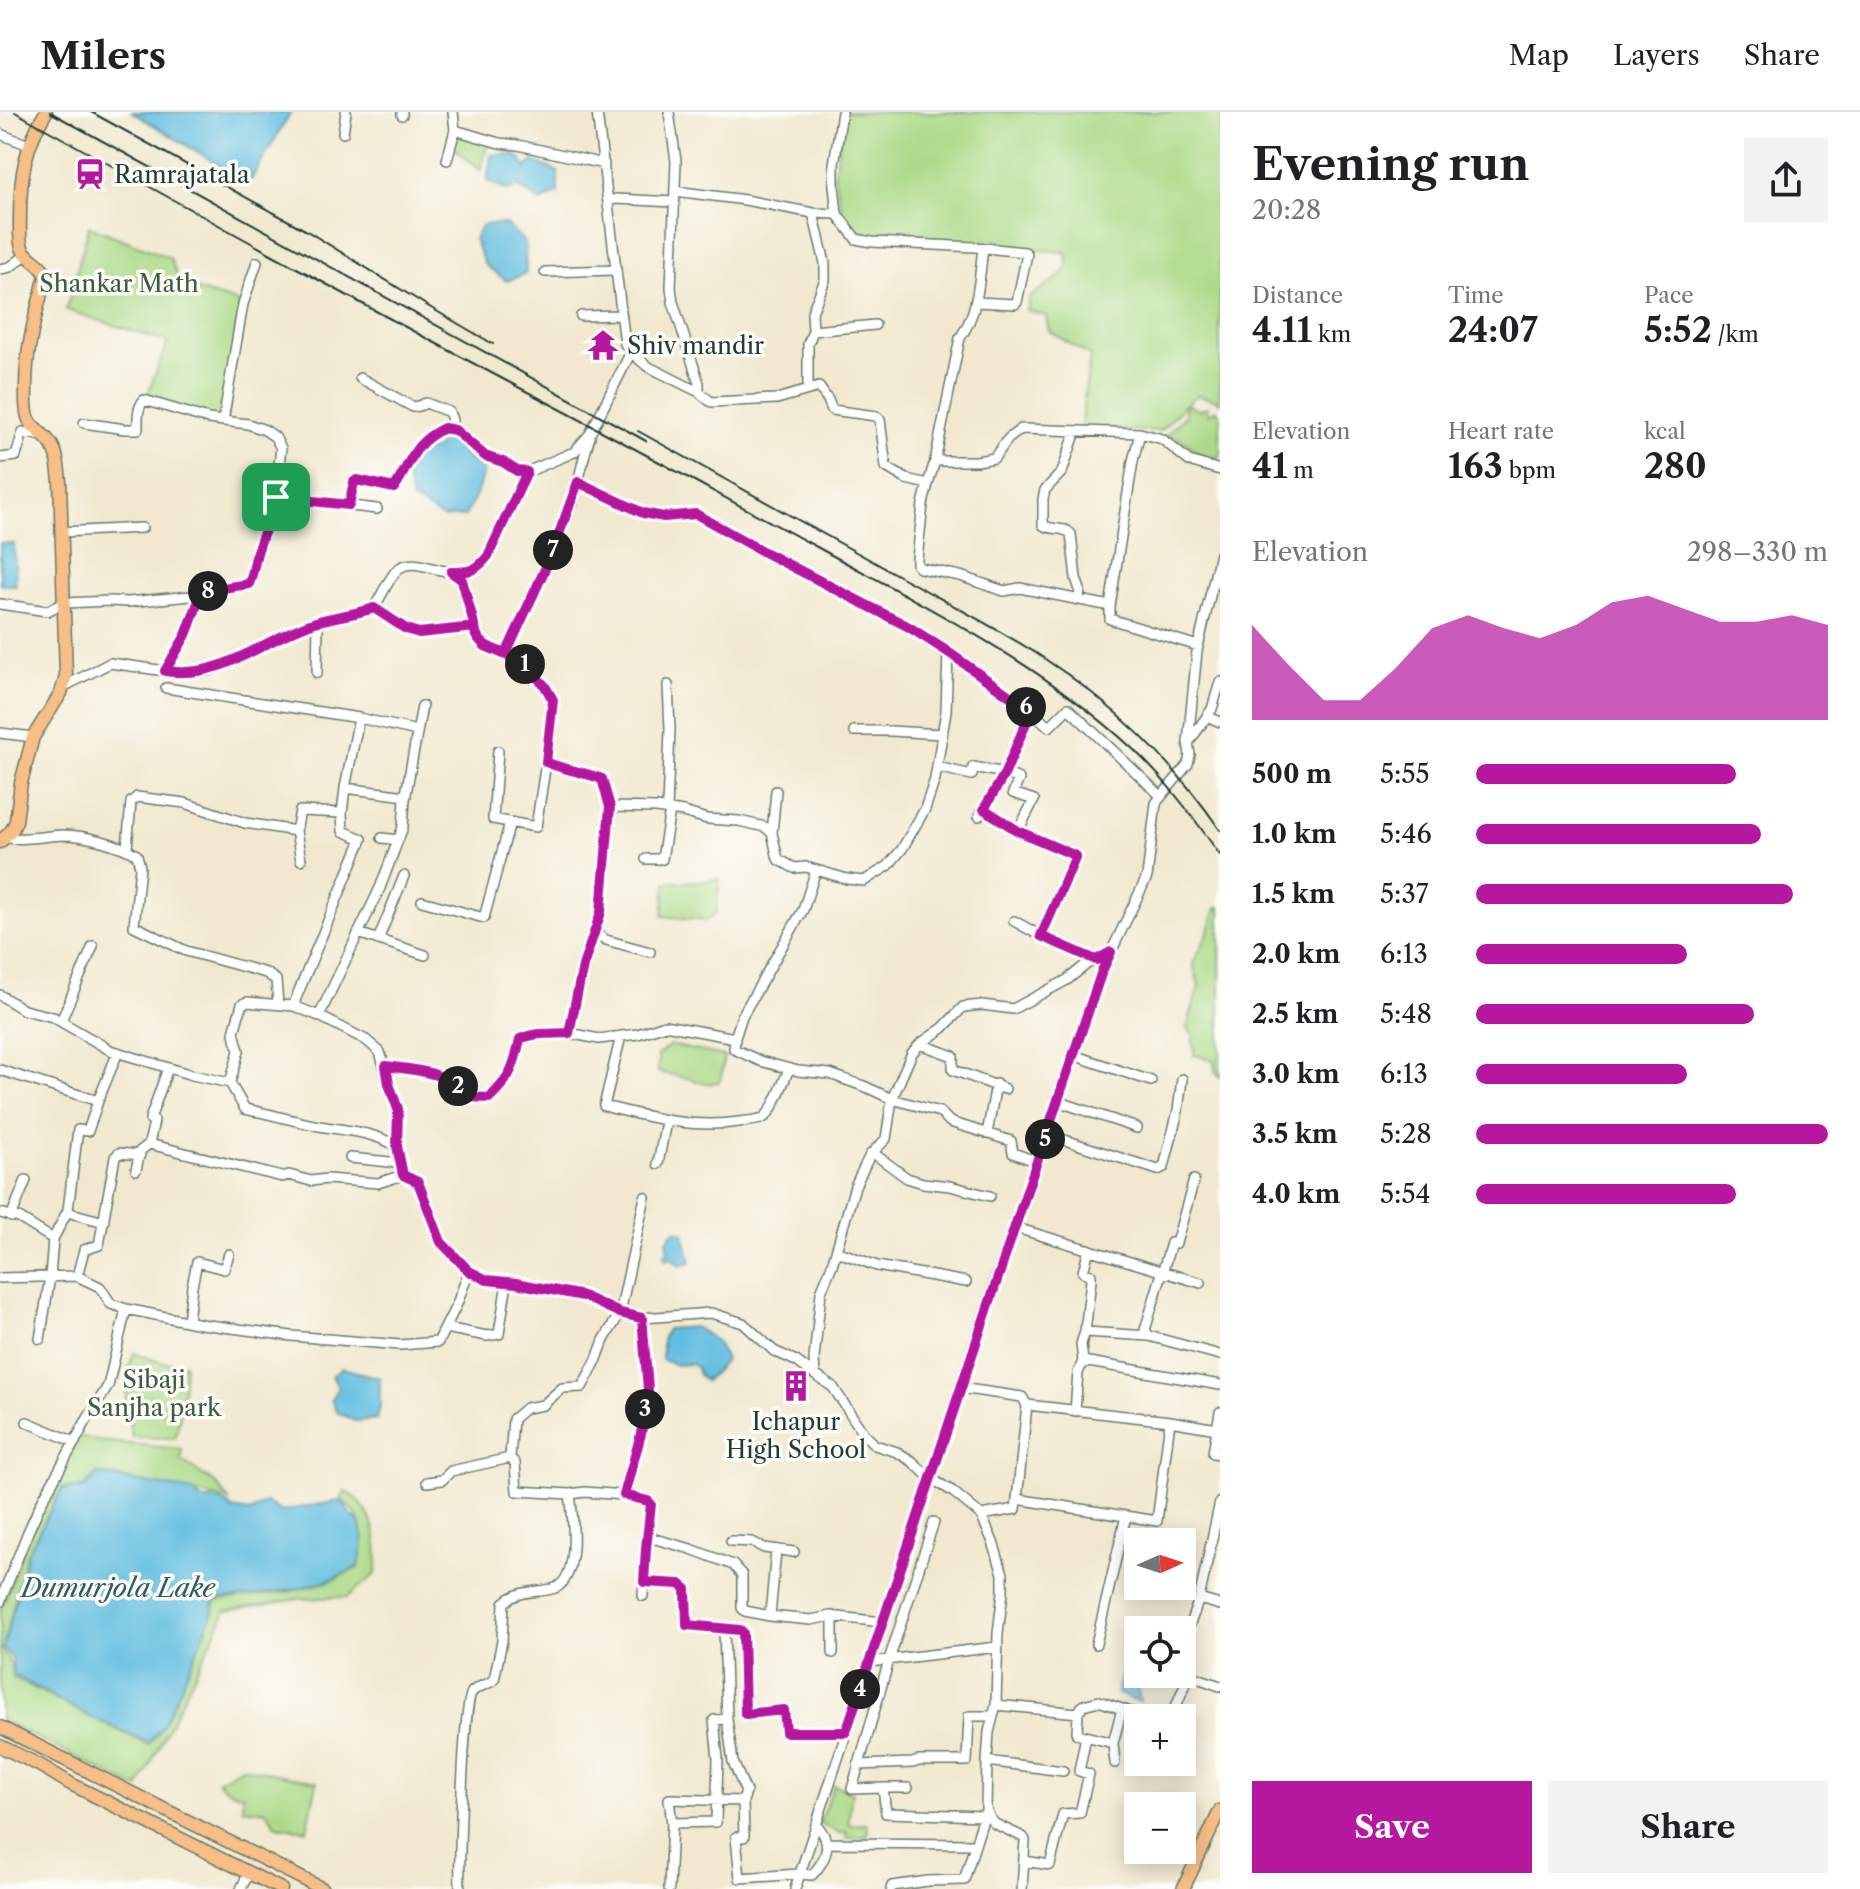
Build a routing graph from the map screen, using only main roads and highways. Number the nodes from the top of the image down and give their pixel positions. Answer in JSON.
{"nodes":[{"id":1,"x":46,"y":112,"type":"edge"},
{"id":2,"x":3,"y":840,"type":"edge"},
{"id":3,"x":0,"y":1727,"type":"edge"},
{"id":4,"x":0,"y":1746,"type":"edge"},
{"id":5,"x":1220,"y":1811,"type":"edge"},
{"id":6,"x":281,"y":1889,"type":"edge"},
{"id":7,"x":323,"y":1889,"type":"edge"},
{"id":8,"x":1183,"y":1889,"type":"edge"}],
"edges":[{"from":1,"to":2,"type":"main road"},
{"from":3,"to":7,"type":"main road"},
{"from":4,"to":6,"type":"main road"},
{"from":5,"to":8,"type":"main road"}]}
